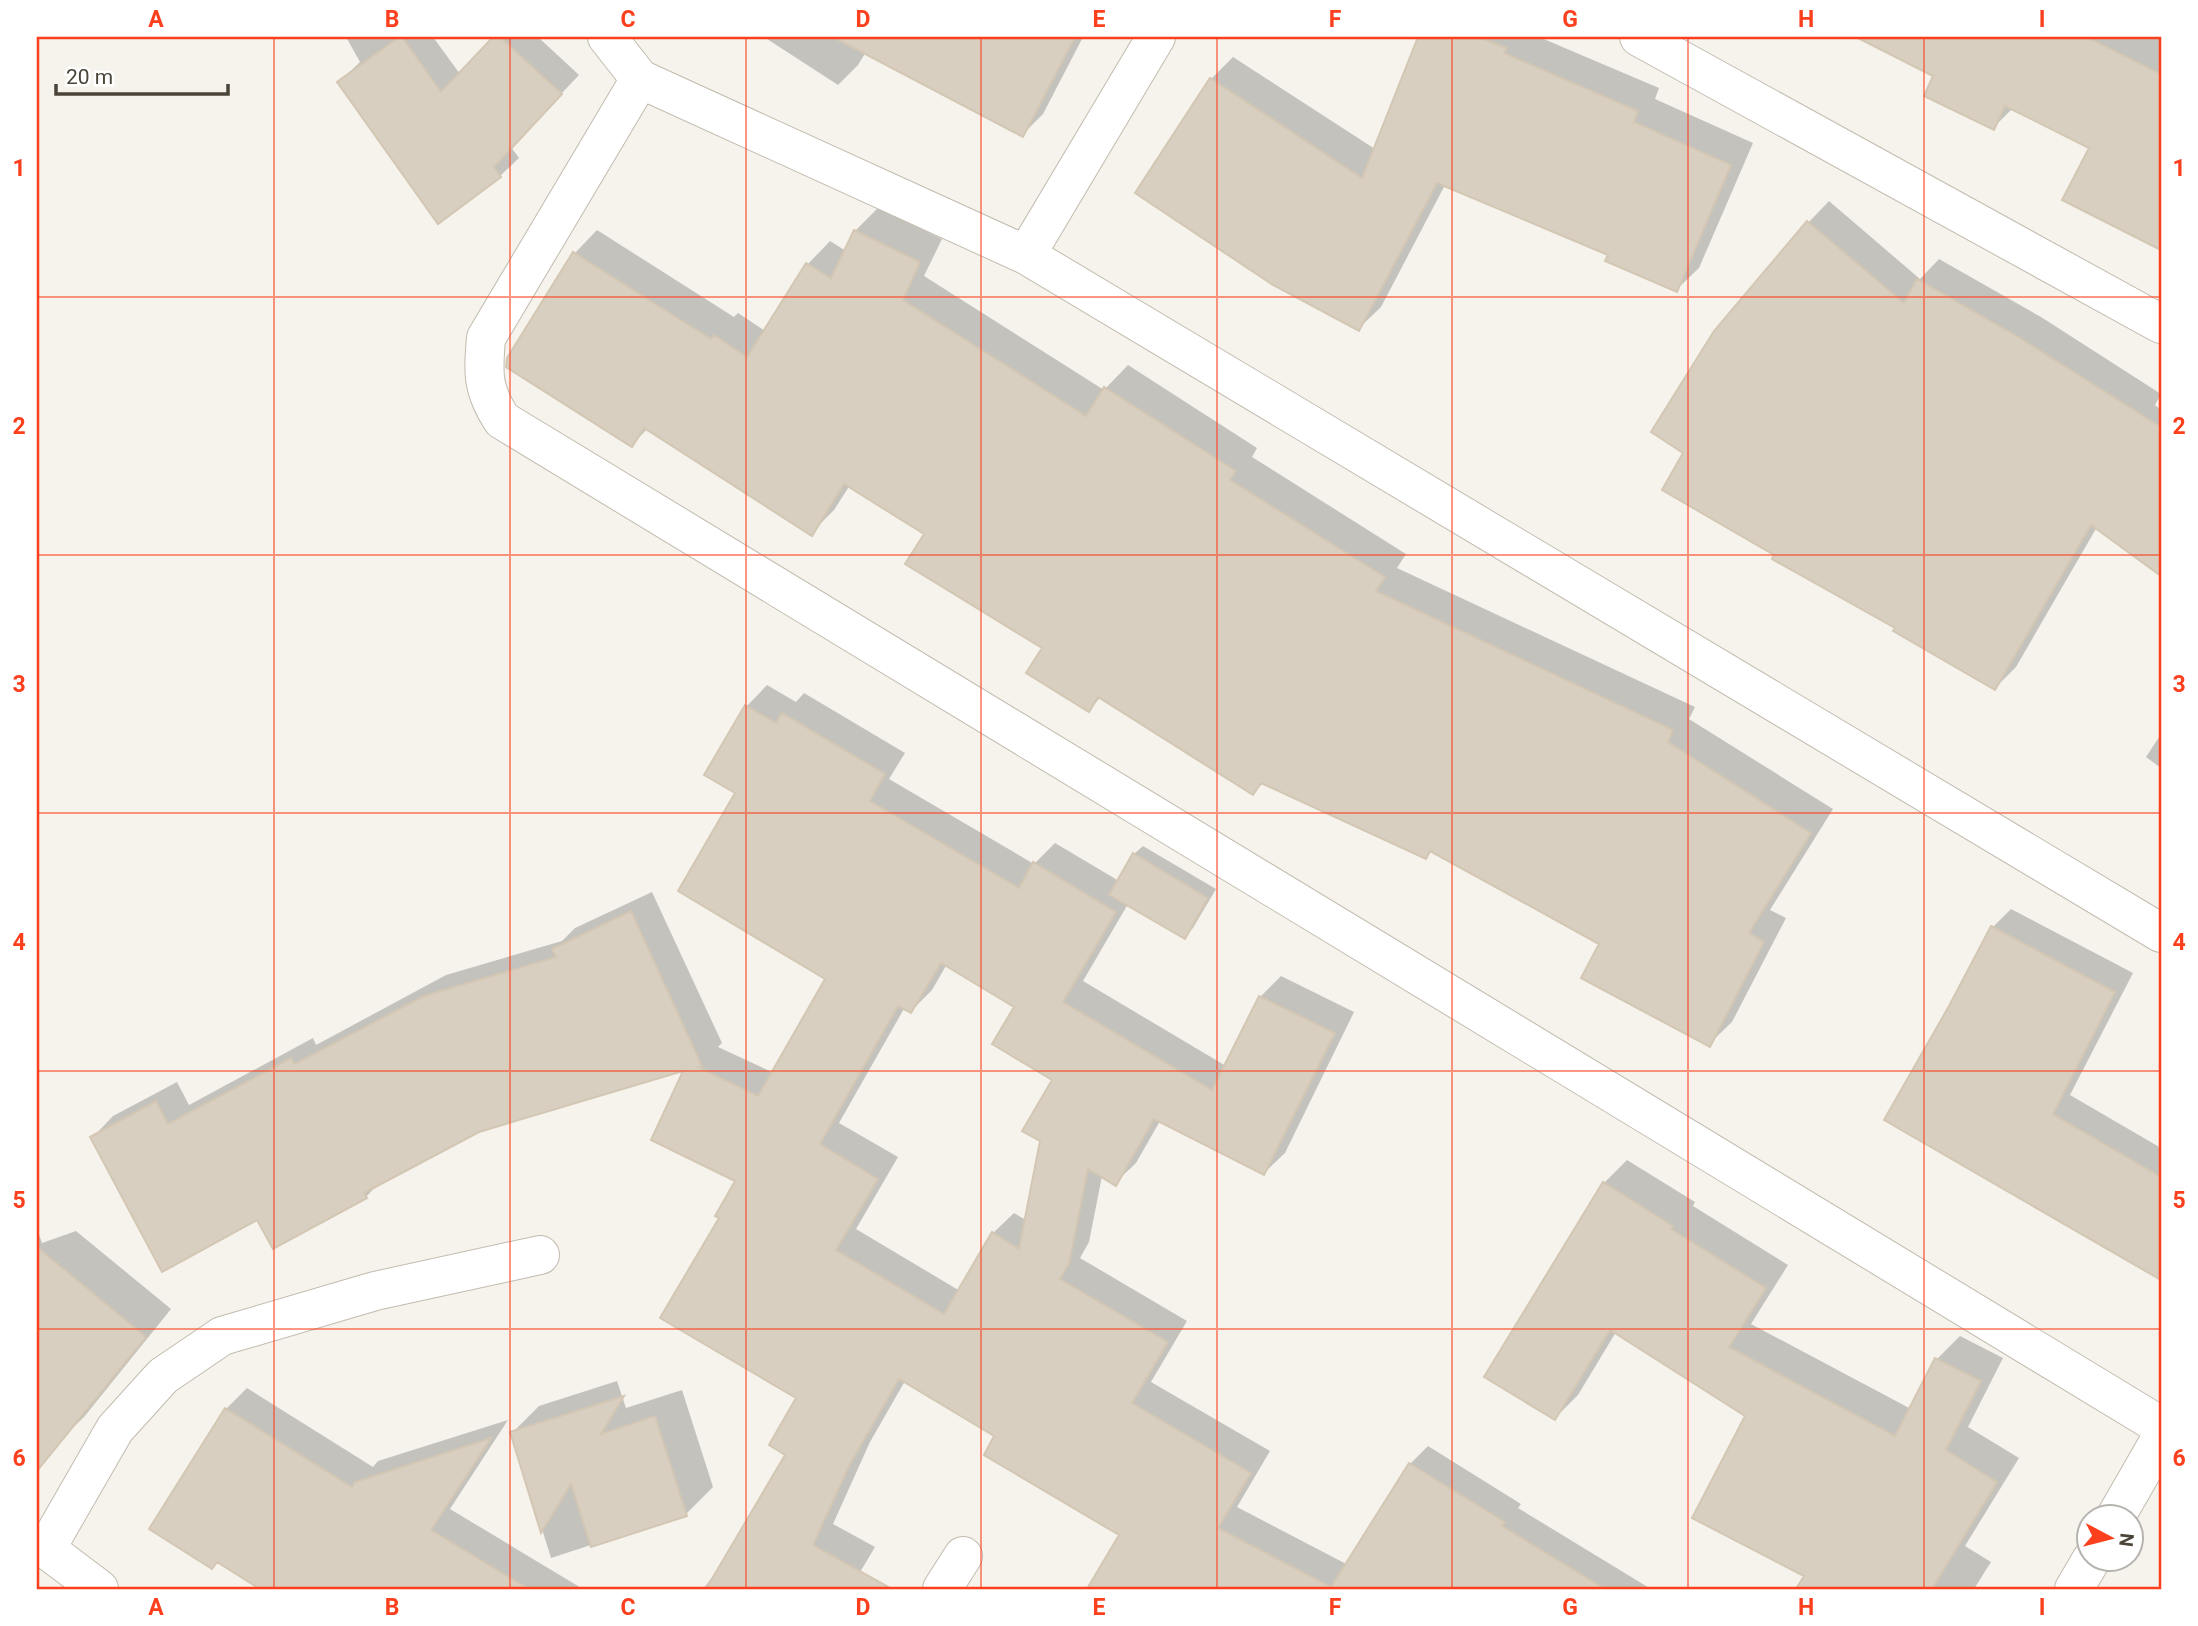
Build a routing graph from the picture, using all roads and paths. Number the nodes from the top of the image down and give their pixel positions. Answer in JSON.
{"nodes":[{"id":1,"x":607,"y":37,"type":"edge"},
{"id":2,"x":1156,"y":37,"type":"edge"},
{"id":3,"x":1639,"y":37,"type":"edge"},
{"id":4,"x":640,"y":79,"type":"junction"},
{"id":5,"x":1026,"y":255,"type":"junction"},
{"id":6,"x":2161,"y":324,"type":"edge"},
{"id":7,"x":2161,"y":933,"type":"edge"},
{"id":8,"x":540,"y":1255,"type":"dead end"},
{"id":9,"x":2161,"y":1426,"type":"edge"},
{"id":10,"x":2161,"y":1438,"type":"edge"},
{"id":11,"x":2123,"y":1504,"type":"edge"},
{"id":12,"x":41,"y":1548,"type":"edge"},
{"id":13,"x":962,"y":1556,"type":"dead end"},
{"id":14,"x":99,"y":1589,"type":"edge"},
{"id":15,"x":942,"y":1589,"type":"edge"}],
"edges":[{"from":1,"to":4,"type":"street"},
{"from":2,"to":5,"type":"street"},
{"from":3,"to":6,"type":"street"},
{"from":4,"to":5,"type":"street"},
{"from":4,"to":9,"type":"street"},
{"from":5,"to":7,"type":"street"},
{"from":8,"to":12,"type":"street"},
{"from":10,"to":11,"type":"street"},
{"from":12,"to":14,"type":"street"},
{"from":13,"to":15,"type":"street"}]}
